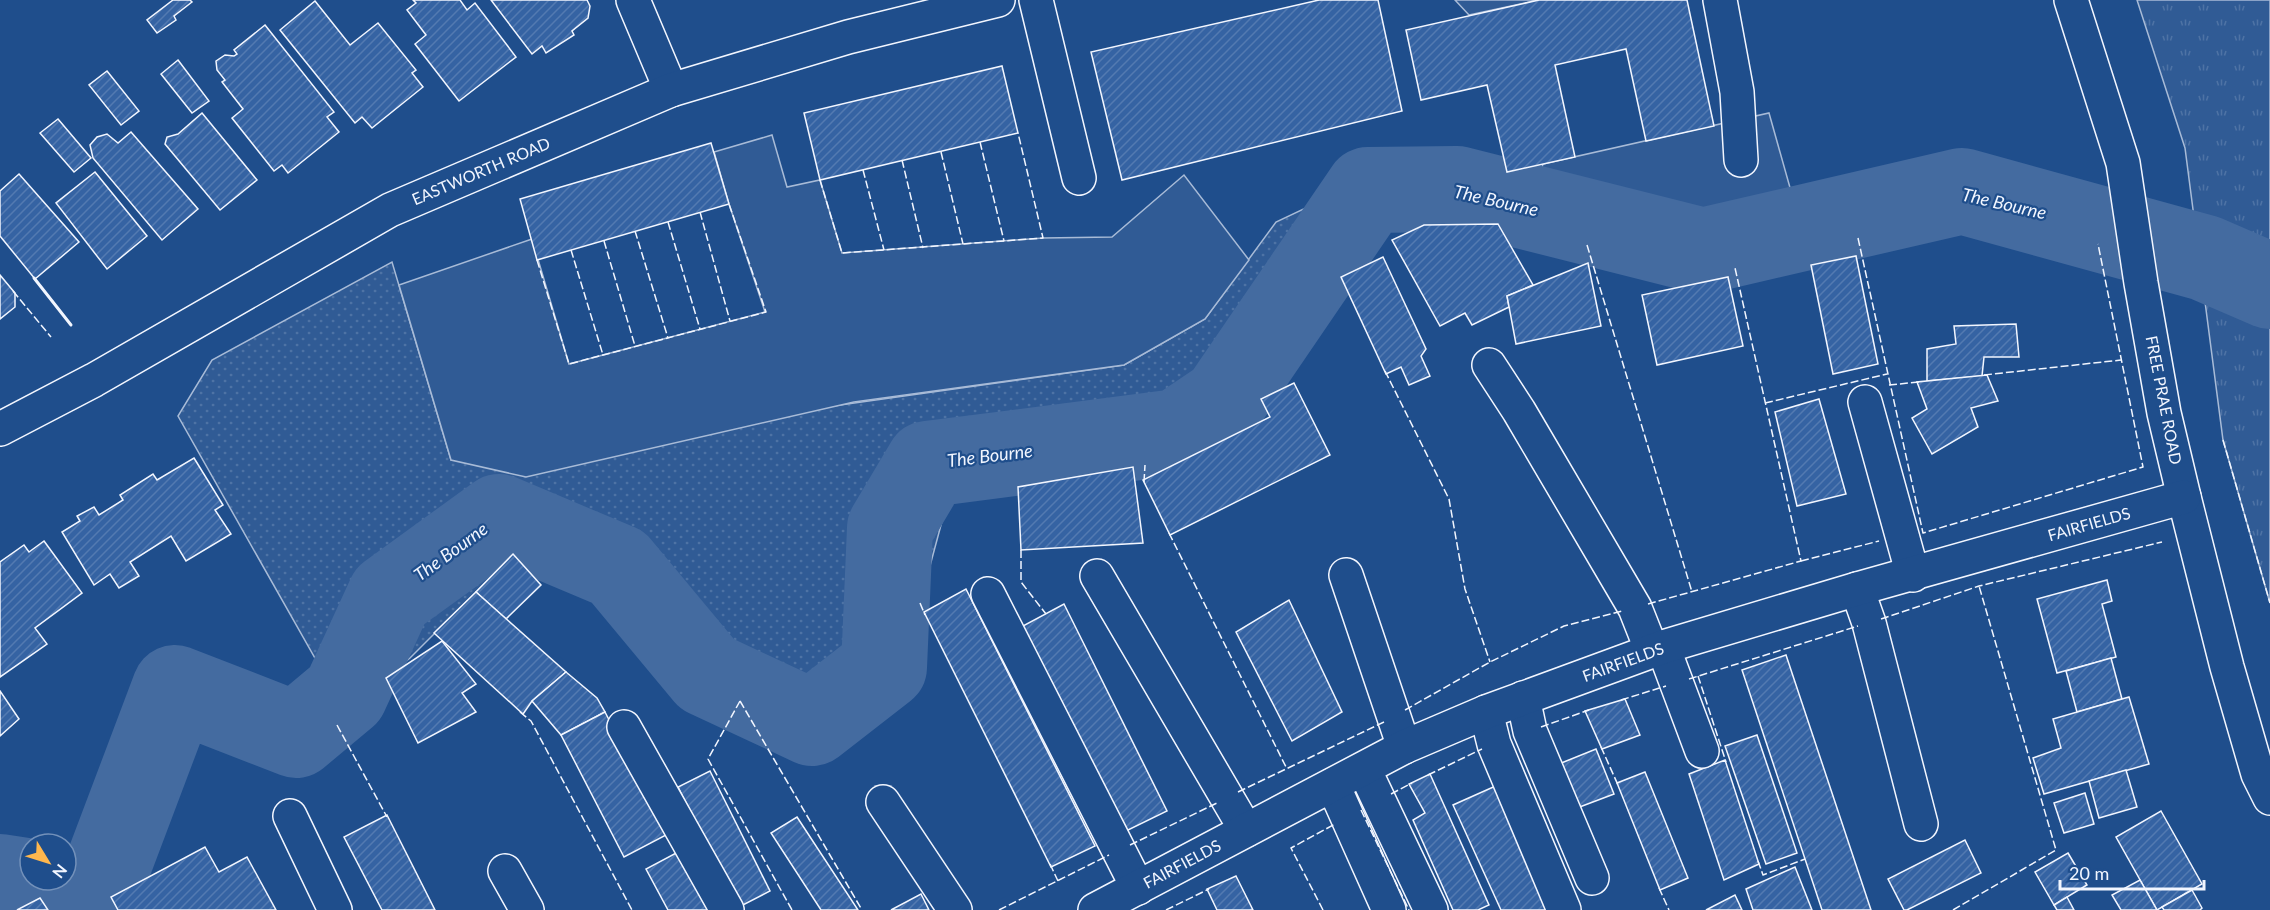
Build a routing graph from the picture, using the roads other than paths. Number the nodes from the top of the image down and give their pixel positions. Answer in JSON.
{"nodes":[{"id":1,"x":633,"y":0,"type":"edge"},
{"id":2,"x":998,"y":0,"type":"edge"},
{"id":3,"x":1036,"y":0,"type":"edge"},
{"id":4,"x":1720,"y":0,"type":"edge"},
{"id":5,"x":2072,"y":0,"type":"edge"},
{"id":6,"x":671,"y":90,"type":"junction"},
{"id":7,"x":1741,"y":160,"type":"dead end"},
{"id":8,"x":1079,"y":178,"type":"dead end"},
{"id":9,"x":1489,"y":365,"type":"dead end"},
{"id":10,"x":1864,"y":402,"type":"dead end"},
{"id":11,"x":0,"y":429,"type":"edge"},
{"id":12,"x":2184,"y":497,"type":"junction"},
{"id":13,"x":1346,"y":575,"type":"dead end"},
{"id":14,"x":1912,"y":575,"type":"junction"},
{"id":15,"x":1097,"y":576,"type":"dead end"},
{"id":16,"x":1857,"y":589,"type":"junction"},
{"id":17,"x":988,"y":594,"type":"dead end"},
{"id":18,"x":1658,"y":649,"type":"junction"},
{"id":19,"x":1524,"y":698,"type":"junction"},
{"id":20,"x":1486,"y":712,"type":"junction"},
{"id":21,"x":624,"y":727,"type":"dead end"},
{"id":22,"x":1404,"y":747,"type":"junction"},
{"id":23,"x":1702,"y":751,"type":"dead end"},
{"id":24,"x":1364,"y":769,"type":"junction"},
{"id":25,"x":2266,"y":780,"type":"edge"},
{"id":26,"x":1334,"y":785,"type":"junction"},
{"id":27,"x":884,"y":802,"type":"dead end"},
{"id":28,"x":290,"y":816,"type":"dead end"},
{"id":29,"x":1921,"y":824,"type":"dead end"},
{"id":30,"x":1246,"y":830,"type":"junction"},
{"id":31,"x":505,"y":871,"type":"dead end"},
{"id":32,"x":1592,"y":878,"type":"dead end"},
{"id":33,"x":1133,"y":897,"type":"edge"},
{"id":34,"x":335,"y":910,"type":"edge"},
{"id":35,"x":527,"y":910,"type":"edge"},
{"id":36,"x":726,"y":910,"type":"edge"},
{"id":37,"x":955,"y":910,"type":"edge"},
{"id":38,"x":1095,"y":910,"type":"edge"},
{"id":39,"x":1389,"y":910,"type":"edge"},
{"id":40,"x":1431,"y":910,"type":"edge"},
{"id":41,"x":1564,"y":910,"type":"edge"}],
"edges":[{"from":1,"to":6,"type":"main road"},
{"from":2,"to":6,"type":"main road","name":"EASTWORTH ROAD"},
{"from":3,"to":8,"type":"main road"},
{"from":4,"to":7,"type":"main road"},
{"from":5,"to":12,"type":"main road","name":"FREE PRAE ROAD"},
{"from":6,"to":11,"type":"main road","name":"EASTWORTH ROAD"},
{"from":9,"to":18,"type":"main road"},
{"from":10,"to":14,"type":"main road"},
{"from":12,"to":14,"type":"main road","name":"FAIRFIELDS"},
{"from":12,"to":25,"type":"main road","name":"FREE PRAE ROAD"},
{"from":13,"to":22,"type":"main road"},
{"from":14,"to":16,"type":"main road","name":"FAIRFIELDS"},
{"from":15,"to":30,"type":"main road"},
{"from":16,"to":18,"type":"main road","name":"FAIRFIELDS"},
{"from":16,"to":29,"type":"main road"},
{"from":17,"to":33,"type":"main road"},
{"from":18,"to":19,"type":"main road","name":"FAIRFIELDS"},
{"from":18,"to":23,"type":"main road"},
{"from":19,"to":20,"type":"main road","name":"FAIRFIELDS"},
{"from":19,"to":32,"type":"main road"},
{"from":20,"to":22,"type":"main road","name":"FAIRFIELDS"},
{"from":20,"to":41,"type":"main road"},
{"from":21,"to":36,"type":"main road"},
{"from":22,"to":24,"type":"main road","name":"FAIRFIELDS"},
{"from":24,"to":26,"type":"main road","name":"FAIRFIELDS"},
{"from":24,"to":40,"type":"main road"},
{"from":26,"to":30,"type":"main road","name":"FAIRFIELDS"},
{"from":26,"to":39,"type":"main road"},
{"from":27,"to":37,"type":"main road"},
{"from":28,"to":34,"type":"main road"},
{"from":30,"to":33,"type":"main road","name":"FAIRFIELDS"},
{"from":31,"to":35,"type":"main road"},
{"from":33,"to":38,"type":"main road","name":"FAIRFIELDS"}]}
